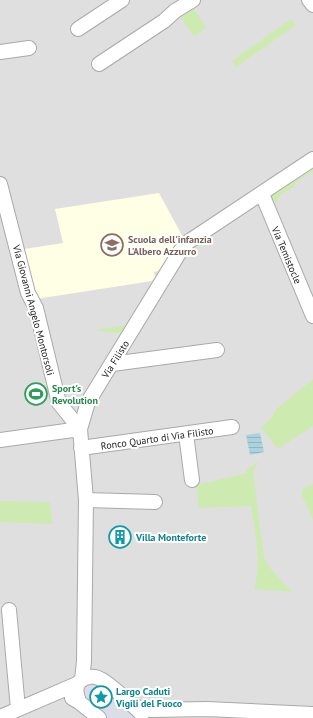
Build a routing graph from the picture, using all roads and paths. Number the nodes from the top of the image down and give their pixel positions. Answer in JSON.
{"nodes":[{"id":1,"x":122,"y":0,"type":"edge"},
{"id":2,"x":193,"y":0,"type":"edge"},
{"id":3,"x":309,"y":0,"type":"edge"},
{"id":4,"x":313,"y":5,"type":"edge"},
{"id":5,"x":78,"y":29,"type":"dead end"},
{"id":6,"x":29,"y":48,"type":"dead end"},
{"id":7,"x":0,"y":52,"type":"edge"},
{"id":8,"x":99,"y":64,"type":"dead end"},
{"id":9,"x":313,"y":159,"type":"edge"},
{"id":10,"x":0,"y":184,"type":"edge"},
{"id":11,"x":262,"y":194,"type":"junction"},
{"id":12,"x":3,"y":208,"type":"edge"},
{"id":13,"x":313,"y":316,"type":"edge"},
{"id":14,"x":217,"y":350,"type":"dead end"},
{"id":15,"x":112,"y":364,"type":"junction"},
{"id":16,"x":232,"y":427,"type":"dead end"},
{"id":17,"x":80,"y":429,"type":"junction"},
{"id":18,"x":186,"y":434,"type":"junction"},
{"id":19,"x":0,"y":440,"type":"edge"},
{"id":20,"x":81,"y":448,"type":"junction"},
{"id":21,"x":192,"y":480,"type":"dead end"},
{"id":22,"x":86,"y":500,"type":"junction"},
{"id":23,"x":154,"y":502,"type":"dead end"},
{"id":24,"x":9,"y":610,"type":"dead end"},
{"id":25,"x":84,"y":661,"type":"junction"},
{"id":26,"x":80,"y":681,"type":"junction"},
{"id":27,"x":105,"y":681,"type":"junction"},
{"id":28,"x":54,"y":694,"type":"junction"},
{"id":29,"x":79,"y":702,"type":"junction"},
{"id":30,"x":135,"y":708,"type":"junction"},
{"id":31,"x":18,"y":709,"type":"junction"},
{"id":32,"x":207,"y":709,"type":"junction"},
{"id":33,"x":313,"y":714,"type":"edge"},
{"id":34,"x":0,"y":717,"type":"edge"},
{"id":35,"x":99,"y":718,"type":"edge"},
{"id":36,"x":147,"y":718,"type":"edge"},
{"id":37,"x":174,"y":718,"type":"edge"}],
"edges":[{"from":1,"to":5,"type":"street"},
{"from":2,"to":8,"type":"street"},
{"from":3,"to":4,"type":"street"},
{"from":6,"to":7,"type":"street"},
{"from":9,"to":11,"type":"street","name":"Via Filisto"},
{"from":10,"to":12,"type":"street","name":"Via Giovanni Angelo Montorsoli"},
{"from":11,"to":13,"type":"street","name":"Via Temistocle"},
{"from":11,"to":15,"type":"street","name":"Via Filisto"},
{"from":12,"to":17,"type":"street","name":"Via Giovanni Angelo Montorsoli"},
{"from":14,"to":15,"type":"street"},
{"from":15,"to":17,"type":"street","name":"Via Filisto"},
{"from":16,"to":18,"type":"street","name":"Ronco Quarto di Via Filisto"},
{"from":17,"to":19,"type":"street"},
{"from":17,"to":20,"type":"street","name":"Via Filisto"},
{"from":18,"to":20,"type":"street","name":"Ronco Quarto di Via Filisto"},
{"from":18,"to":21,"type":"street"},
{"from":20,"to":22,"type":"street","name":"Via Filisto"},
{"from":22,"to":23,"type":"street"},
{"from":22,"to":25,"type":"street","name":"Via Filisto"},
{"from":24,"to":31,"type":"street"},
{"from":25,"to":26,"type":"street","name":"Via Filisto"},
{"from":25,"to":27,"type":"street"},
{"from":26,"to":27,"type":"street"},
{"from":26,"to":28,"type":"street"},
{"from":26,"to":29,"type":"street","name":"Via Filisto"},
{"from":27,"to":30,"type":"street"},
{"from":28,"to":29,"type":"street"},
{"from":28,"to":31,"type":"street"},
{"from":29,"to":35,"type":"street"},
{"from":30,"to":32,"type":"street"},
{"from":30,"to":36,"type":"street"},
{"from":31,"to":34,"type":"street"},
{"from":32,"to":33,"type":"street"},
{"from":32,"to":37,"type":"street"}]}
